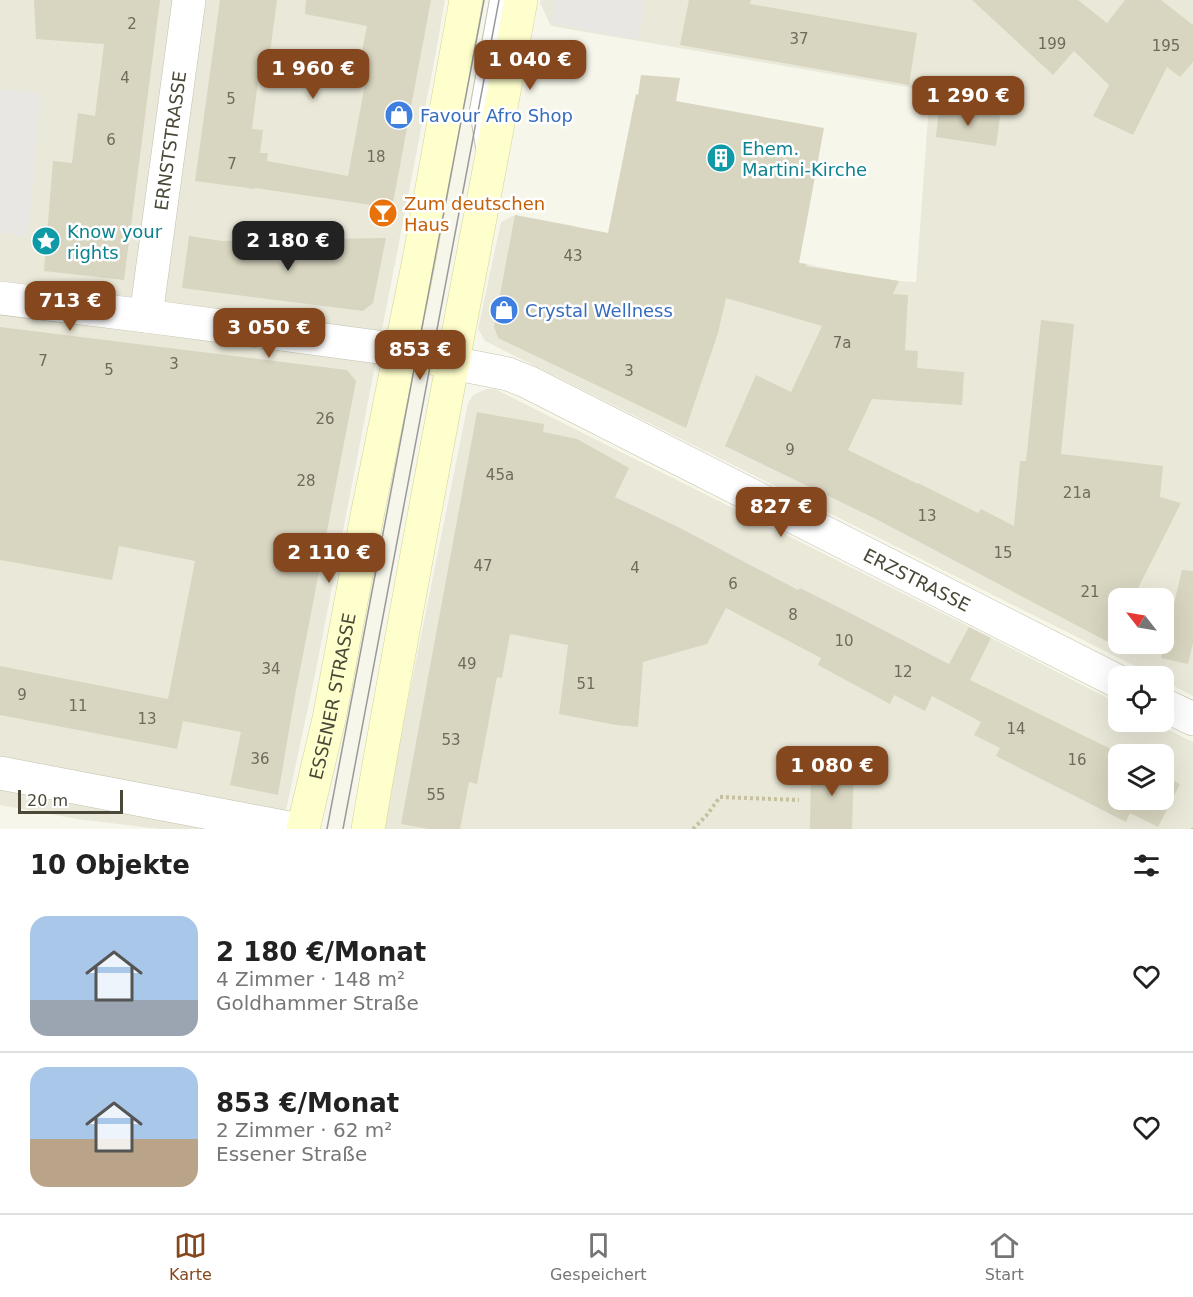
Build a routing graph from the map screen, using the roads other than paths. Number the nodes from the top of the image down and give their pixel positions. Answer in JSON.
{"nodes":[{"id":1,"x":189,"y":0,"type":"edge"},
{"id":2,"x":466,"y":0,"type":"edge"},
{"id":3,"x":499,"y":0,"type":"edge"},
{"id":4,"x":521,"y":0,"type":"edge"},
{"id":5,"x":489,"y":172,"type":"junction"},
{"id":6,"x":0,"y":298,"type":"edge"},
{"id":7,"x":146,"y":316,"type":"junction"},
{"id":8,"x":400,"y":350,"type":"junction"},
{"id":9,"x":453,"y":363,"type":"junction"},
{"id":10,"x":1108,"y":676,"type":"edge"},
{"id":11,"x":1174,"y":710,"type":"edge"},
{"id":12,"x":1193,"y":719,"type":"edge"},
{"id":13,"x":0,"y":773,"type":"edge"},
{"id":14,"x":294,"y":829,"type":"edge"},
{"id":15,"x":303,"y":829,"type":"edge"},
{"id":16,"x":368,"y":829,"type":"edge"}],
"edges":[{"from":1,"to":7,"type":"street","name":"ERNSTSTRASSE"},
{"from":2,"to":8,"type":"main road","name":"ESSENER STRASSE"},
{"from":3,"to":5,"type":"lane"},
{"from":4,"to":5,"type":"main road"},
{"from":5,"to":9,"type":"main road"},
{"from":6,"to":7,"type":"street"},
{"from":7,"to":8,"type":"street"},
{"from":8,"to":9,"type":"main road"},
{"from":8,"to":15,"type":"main road","name":"ESSENER STRASSE"},
{"from":9,"to":10,"type":"street","name":"ERZSTRASSE"},
{"from":9,"to":16,"type":"main road"},
{"from":11,"to":12,"type":"street"},
{"from":13,"to":14,"type":"street"}]}
